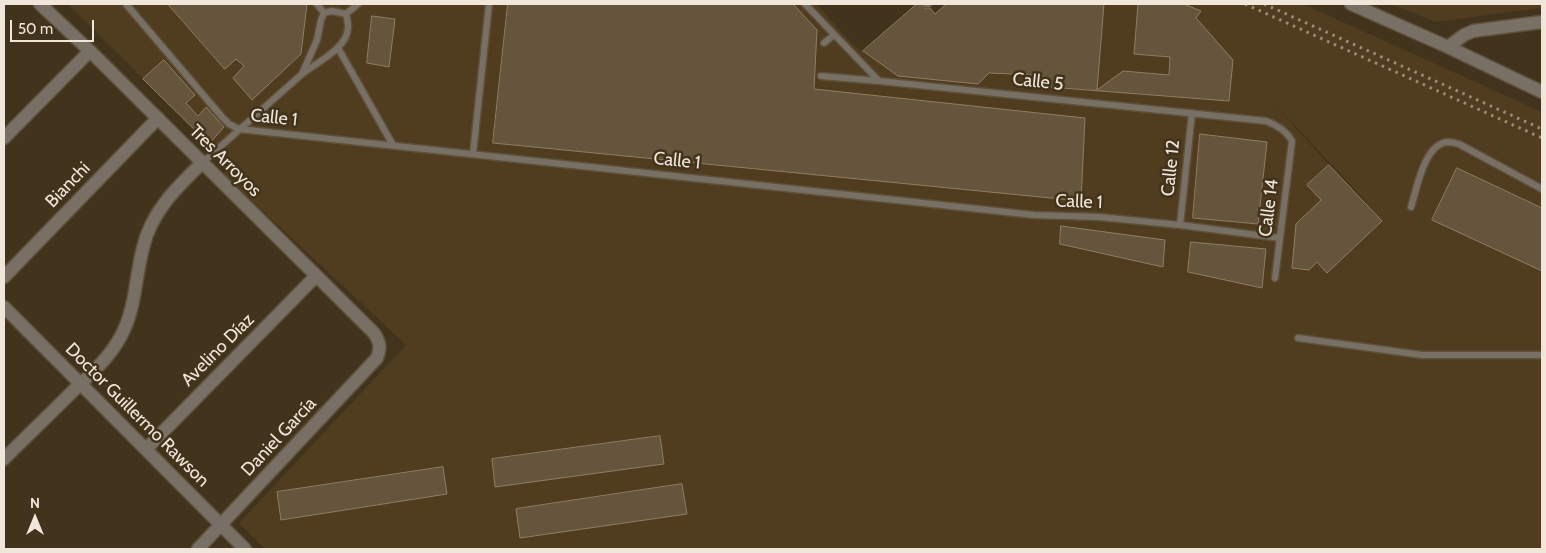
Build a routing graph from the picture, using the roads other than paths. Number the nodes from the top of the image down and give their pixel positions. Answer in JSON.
{"nodes":[{"id":1,"x":40,"y":4,"type":"edge"},
{"id":2,"x":126,"y":4,"type":"edge"},
{"id":3,"x":317,"y":4,"type":"edge"},
{"id":4,"x":358,"y":4,"type":"edge"},
{"id":5,"x":489,"y":4,"type":"edge"},
{"id":6,"x":805,"y":4,"type":"edge"},
{"id":7,"x":1351,"y":4,"type":"edge"},
{"id":8,"x":324,"y":13,"type":"junction"},
{"id":9,"x":346,"y":14,"type":"junction"},
{"id":10,"x":1542,"y":22,"type":"edge"},
{"id":11,"x":834,"y":35,"type":"junction"},
{"id":12,"x":824,"y":43,"type":"dead end"},
{"id":13,"x":1448,"y":47,"type":"junction"},
{"id":14,"x":338,"y":48,"type":"junction"},
{"id":15,"x":90,"y":51,"type":"junction"},
{"id":16,"x":302,"y":74,"type":"junction"},
{"id":17,"x":821,"y":76,"type":"dead end"},
{"id":18,"x":879,"y":81,"type":"junction"},
{"id":19,"x":1542,"y":92,"type":"edge"},
{"id":20,"x":1192,"y":113,"type":"junction"},
{"id":21,"x":158,"y":118,"type":"junction"},
{"id":22,"x":239,"y":129,"type":"junction"},
{"id":23,"x":6,"y":132,"type":"edge"},
{"id":24,"x":1292,"y":141,"type":"joint"},
{"id":25,"x":393,"y":145,"type":"junction"},
{"id":26,"x":472,"y":154,"type":"junction"},
{"id":27,"x":203,"y":162,"type":"junction"},
{"id":28,"x":1542,"y":189,"type":"edge"},
{"id":29,"x":1411,"y":207,"type":"dead end"},
{"id":30,"x":1180,"y":225,"type":"junction"},
{"id":31,"x":1280,"y":238,"type":"junction"},
{"id":32,"x":316,"y":276,"type":"junction"},
{"id":33,"x":4,"y":277,"type":"edge"},
{"id":34,"x":1275,"y":278,"type":"dead end"},
{"id":35,"x":4,"y":307,"type":"edge"},
{"id":36,"x":1298,"y":338,"type":"dead end"},
{"id":37,"x":380,"y":346,"type":"joint"},
{"id":38,"x":1542,"y":356,"type":"edge"},
{"id":39,"x":81,"y":383,"type":"junction"},
{"id":40,"x":146,"y":449,"type":"junction"},
{"id":41,"x":4,"y":459,"type":"edge"},
{"id":42,"x":221,"y":525,"type":"junction"},
{"id":43,"x":198,"y":549,"type":"edge"},
{"id":44,"x":245,"y":549,"type":"edge"}],
"edges":[{"from":1,"to":15,"type":"street","name":"Tres Arroyos"},
{"from":2,"to":22,"type":"lane","name":"Calle 1"},
{"from":3,"to":8,"type":"lane"},
{"from":4,"to":9,"type":"lane"},
{"from":5,"to":26,"type":"lane"},
{"from":6,"to":11,"type":"lane"},
{"from":7,"to":13,"type":"street"},
{"from":8,"to":9,"type":"lane"},
{"from":8,"to":16,"type":"lane"},
{"from":9,"to":14,"type":"lane"},
{"from":10,"to":13,"type":"street"},
{"from":11,"to":12,"type":"lane"},
{"from":11,"to":18,"type":"lane"},
{"from":13,"to":19,"type":"street"},
{"from":14,"to":16,"type":"lane"},
{"from":14,"to":25,"type":"lane"},
{"from":15,"to":21,"type":"street","name":"Tres Arroyos"},
{"from":15,"to":23,"type":"street"},
{"from":16,"to":22,"type":"lane"},
{"from":17,"to":18,"type":"lane","name":"Calle 5"},
{"from":18,"to":20,"type":"lane","name":"Calle 5"},
{"from":20,"to":24,"type":"lane","name":"Calle 5"},
{"from":20,"to":30,"type":"lane","name":"Calle 12"},
{"from":21,"to":27,"type":"street","name":"Tres Arroyos"},
{"from":21,"to":33,"type":"street","name":"Bianchi"},
{"from":22,"to":25,"type":"lane","name":"Calle 1"},
{"from":22,"to":27,"type":"lane"},
{"from":24,"to":31,"type":"lane","name":"Calle 14"},
{"from":25,"to":26,"type":"lane","name":"Calle 1"},
{"from":26,"to":30,"type":"lane","name":"Calle 1"},
{"from":27,"to":32,"type":"street","name":"Tres Arroyos"},
{"from":27,"to":39,"type":"street"},
{"from":28,"to":29,"type":"lane"},
{"from":30,"to":31,"type":"lane","name":"Calle 1"},
{"from":31,"to":34,"type":"lane","name":"Calle 14"},
{"from":32,"to":37,"type":"street","name":"Tres Arroyos"},
{"from":32,"to":40,"type":"street","name":"Avelino Díaz"},
{"from":35,"to":39,"type":"street","name":"Doctor Guillermo Rawson"},
{"from":36,"to":38,"type":"lane"},
{"from":37,"to":42,"type":"street","name":"Daniel García"},
{"from":39,"to":40,"type":"street","name":"Doctor Guillermo Rawson"},
{"from":39,"to":41,"type":"street"},
{"from":40,"to":42,"type":"street","name":"Doctor Guillermo Rawson"},
{"from":42,"to":43,"type":"street","name":"Daniel García"},
{"from":42,"to":44,"type":"street","name":"Doctor Guillermo Rawson"}]}
